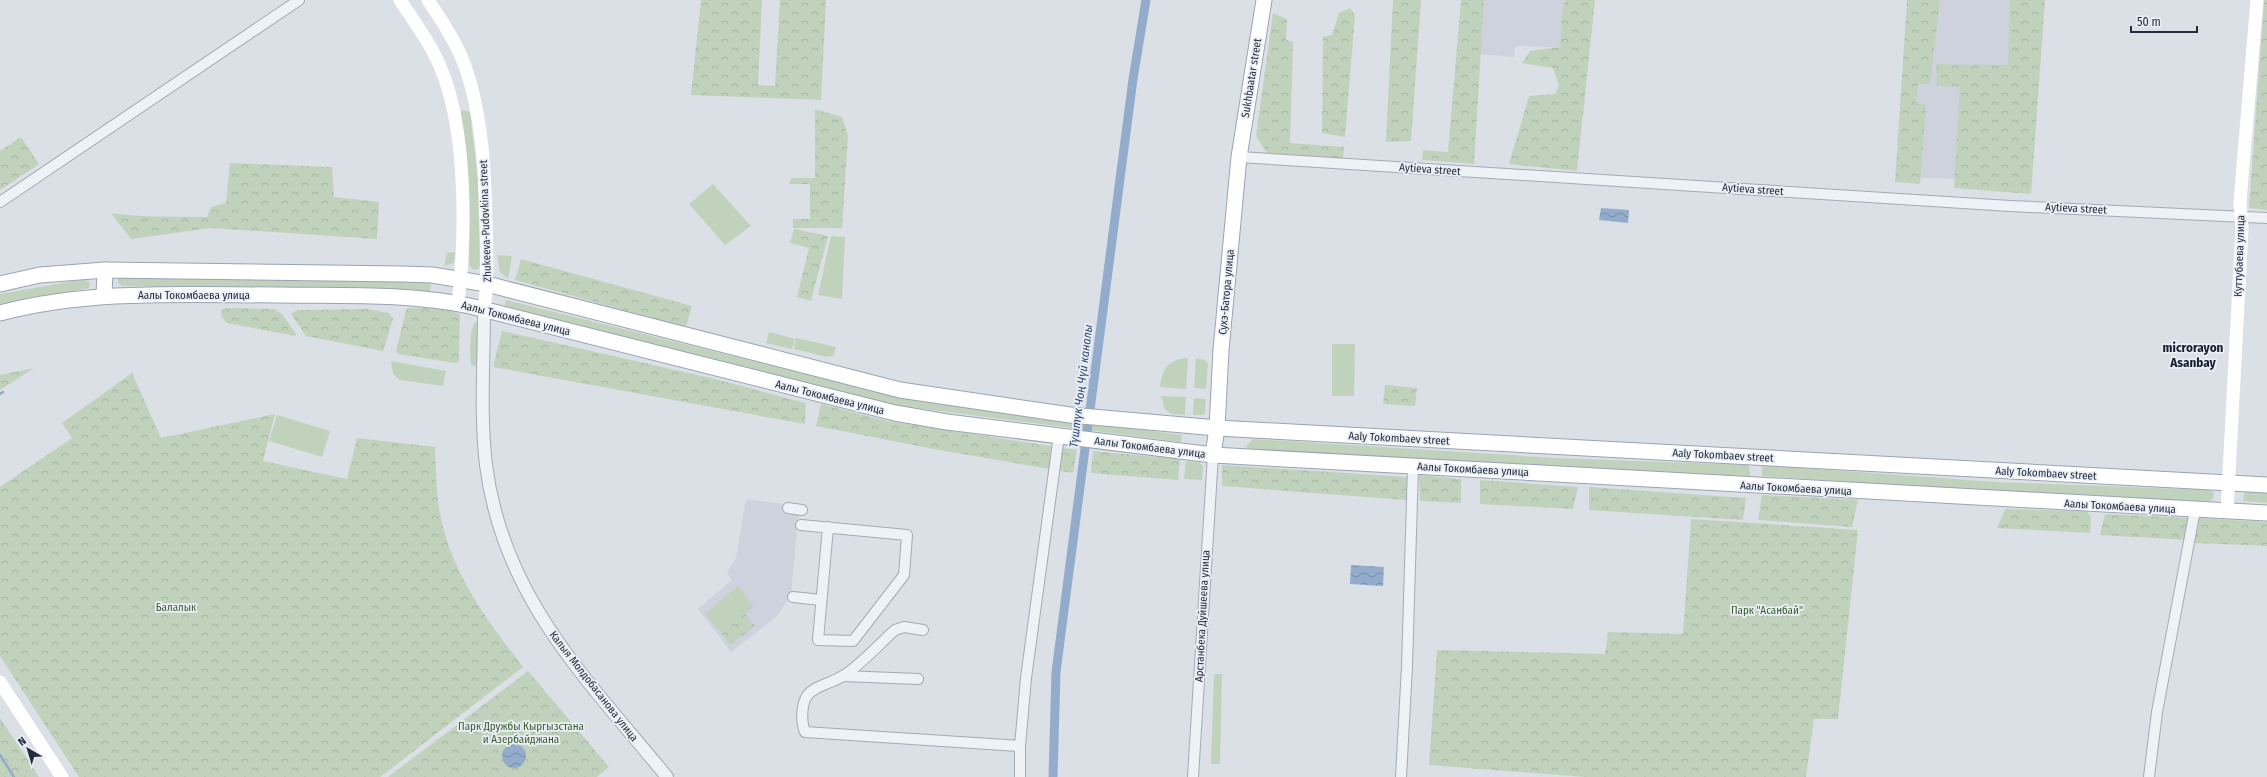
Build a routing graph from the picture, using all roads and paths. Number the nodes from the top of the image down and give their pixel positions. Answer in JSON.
{"nodes":[{"id":1,"x":299,"y":0,"type":"edge"},
{"id":2,"x":400,"y":0,"type":"edge"},
{"id":3,"x":428,"y":0,"type":"edge"},
{"id":4,"x":1264,"y":0,"type":"edge"},
{"id":5,"x":2258,"y":0,"type":"edge"},
{"id":6,"x":474,"y":101,"type":"junction"},
{"id":7,"x":452,"y":106,"type":"junction"},
{"id":8,"x":1239,"y":157,"type":"junction"},
{"id":9,"x":0,"y":202,"type":"edge"},
{"id":10,"x":2240,"y":217,"type":"junction"},
{"id":11,"x":2267,"y":218,"type":"edge"},
{"id":12,"x":105,"y":270,"type":"junction"},
{"id":13,"x":461,"y":279,"type":"junction"},
{"id":14,"x":0,"y":284,"type":"edge"},
{"id":15,"x":487,"y":284,"type":"junction"},
{"id":16,"x":104,"y":296,"type":"junction"},
{"id":17,"x":458,"y":304,"type":"junction"},
{"id":18,"x":484,"y":310,"type":"junction"},
{"id":19,"x":0,"y":313,"type":"edge"},
{"id":20,"x":1217,"y":428,"type":"junction"},
{"id":21,"x":1063,"y":436,"type":"junction"},
{"id":22,"x":1213,"y":455,"type":"junction"},
{"id":23,"x":1413,"y":466,"type":"junction"},
{"id":24,"x":2228,"y":483,"type":"junction"},
{"id":25,"x":2267,"y":485,"type":"edge"},
{"id":26,"x":788,"y":508,"type":"dead end"},
{"id":27,"x":802,"y":510,"type":"dead end"},
{"id":28,"x":2195,"y":510,"type":"junction"},
{"id":29,"x":2227,"y":512,"type":"junction"},
{"id":30,"x":2267,"y":513,"type":"edge"},
{"id":31,"x":801,"y":525,"type":"dead end"},
{"id":32,"x":828,"y":527,"type":"junction"},
{"id":33,"x":793,"y":597,"type":"dead end"},
{"id":34,"x":822,"y":600,"type":"junction"},
{"id":35,"x":923,"y":630,"type":"dead end"},
{"id":36,"x":843,"y":676,"type":"junction"},
{"id":37,"x":918,"y":679,"type":"dead end"},
{"id":38,"x":0,"y":682,"type":"edge"},
{"id":39,"x":1020,"y":746,"type":"junction"},
{"id":40,"x":62,"y":777,"type":"edge"},
{"id":41,"x":667,"y":777,"type":"edge"},
{"id":42,"x":1020,"y":777,"type":"edge"},
{"id":43,"x":1193,"y":777,"type":"edge"},
{"id":44,"x":1400,"y":777,"type":"edge"},
{"id":45,"x":2149,"y":777,"type":"edge"}],
"edges":[{"from":1,"to":9,"type":"street"},
{"from":2,"to":7,"type":"main road","name":"Zhukeeva-Pudovkina street"},
{"from":3,"to":6,"type":"main road","name":"Zhukeeva-Pudovkina street"},
{"from":4,"to":8,"type":"main road","name":"Sukhbaatar street"},
{"from":5,"to":10,"type":"main road","name":"Куттубаева улица"},
{"from":6,"to":7,"type":"main road"},
{"from":6,"to":15,"type":"main road","name":"Zhukeeva-Pudovkina street"},
{"from":7,"to":13,"type":"main road","name":"Zhukeeva-Pudovkina street"},
{"from":8,"to":10,"type":"street","name":"Aytieva street"},
{"from":8,"to":20,"type":"main road","name":"Сухэ-Батора улица"},
{"from":10,"to":11,"type":"street","name":"Aytieva street"},
{"from":10,"to":24,"type":"main road","name":"Куттубаева улица"},
{"from":12,"to":13,"type":"main road","name":"Аалы Токомбаева улица"},
{"from":12,"to":14,"type":"main road","name":"Аалы Токомбаева улица"},
{"from":12,"to":16,"type":"main road"},
{"from":13,"to":15,"type":"main road","name":"Аалы Токомбаева улица"},
{"from":13,"to":17,"type":"main road","name":"Zhukeeva-Pudovkina street"},
{"from":15,"to":18,"type":"main road","name":"Zhukeeva-Pudovkina street"},
{"from":15,"to":20,"type":"main road","name":"Аалы Токомбаева улица"},
{"from":16,"to":17,"type":"main road","name":"Аалы Токомбаева улица"},
{"from":16,"to":19,"type":"main road","name":"Аалы Токомбаева улица"},
{"from":17,"to":18,"type":"main road","name":"Аалы Токомбаева улица"},
{"from":18,"to":21,"type":"main road","name":"Аалы Токомбаева улица"},
{"from":18,"to":41,"type":"street","name":"Калыя Молдобасанова улица"},
{"from":20,"to":22,"type":"main road","name":"Сухэ-Батора улица"},
{"from":20,"to":24,"type":"main road","name":"Aaly Tokombaev street"},
{"from":21,"to":22,"type":"main road","name":"Аалы Токомбаева улица"},
{"from":21,"to":39,"type":"street"},
{"from":22,"to":23,"type":"main road","name":"Аалы Токомбаева улица"},
{"from":22,"to":43,"type":"street","name":"Арстанбека Дуйшеева улица"},
{"from":23,"to":28,"type":"main road","name":"Аалы Токомбаева улица"},
{"from":23,"to":44,"type":"street"},
{"from":24,"to":25,"type":"main road"},
{"from":24,"to":29,"type":"main road","name":"Куттубаева улица"},
{"from":26,"to":27,"type":"street"},
{"from":28,"to":29,"type":"main road","name":"Аалы Токомбаева улица"},
{"from":28,"to":45,"type":"street"},
{"from":29,"to":30,"type":"main road","name":"Аалы Токомбаева улица"},
{"from":31,"to":32,"type":"street"},
{"from":32,"to":34,"type":"street"},
{"from":32,"to":34,"type":"street"},
{"from":33,"to":34,"type":"street"},
{"from":35,"to":36,"type":"street"},
{"from":36,"to":37,"type":"street"},
{"from":36,"to":39,"type":"street"},
{"from":38,"to":40,"type":"main road"},
{"from":39,"to":42,"type":"street"}]}
